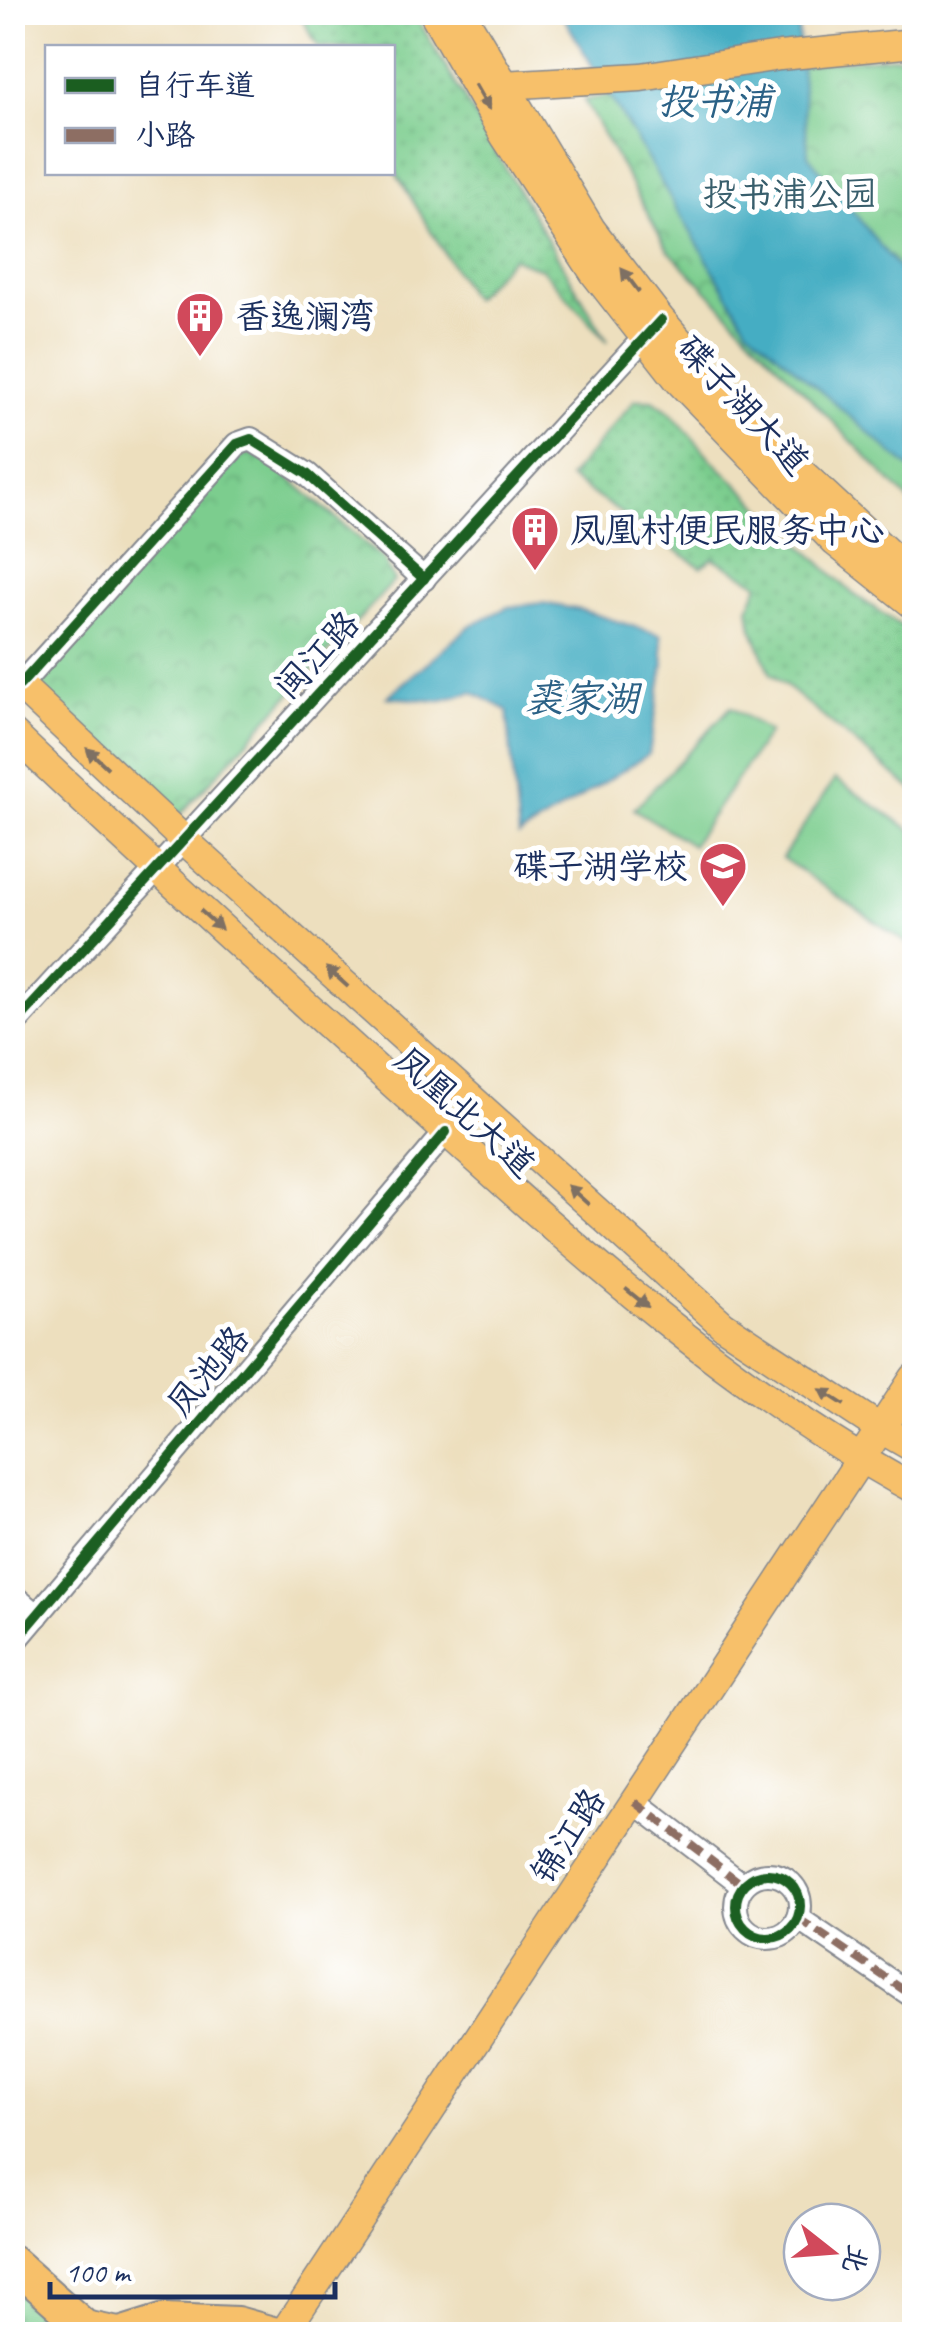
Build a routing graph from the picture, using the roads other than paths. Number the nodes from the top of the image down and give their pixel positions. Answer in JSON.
{"nodes":[{"id":1,"x":434,"y":12,"type":"edge"},
{"id":2,"x":460,"y":12,"type":"edge"},
{"id":3,"x":914,"y":43,"type":"edge"},
{"id":4,"x":502,"y":86,"type":"junction"},
{"id":5,"x":653,"y":329,"type":"junction"},
{"id":6,"x":914,"y":577,"type":"edge"},
{"id":7,"x":424,"y":579,"type":"junction"},
{"id":8,"x":914,"y":604,"type":"edge"},
{"id":9,"x":16,"y":681,"type":"edge"},
{"id":10,"x":12,"y":733,"type":"edge"},
{"id":11,"x":184,"y":840,"type":"junction"},
{"id":12,"x":156,"y":870,"type":"junction"},
{"id":13,"x":12,"y":1027,"type":"edge"},
{"id":14,"x":446,"y":1132,"type":"junction"},
{"id":15,"x":914,"y":1378,"type":"edge"},
{"id":16,"x":881,"y":1429,"type":"junction"},
{"id":17,"x":914,"y":1448,"type":"edge"},
{"id":18,"x":861,"y":1460,"type":"junction"},
{"id":19,"x":914,"y":1490,"type":"edge"},
{"id":20,"x":12,"y":1594,"type":"edge"},
{"id":21,"x":37,"y":1616,"type":"junction"},
{"id":22,"x":12,"y":1645,"type":"edge"},
{"id":23,"x":635,"y":1802,"type":"junction"},
{"id":24,"x":743,"y":1886,"type":"junction"},
{"id":25,"x":798,"y":1918,"type":"junction"},
{"id":26,"x":914,"y":1997,"type":"edge"},
{"id":27,"x":12,"y":2262,"type":"edge"},
{"id":28,"x":119,"y":2334,"type":"edge"},
{"id":29,"x":280,"y":2334,"type":"edge"}],
"edges":[{"from":1,"to":5,"type":"main road","name":"碟子湖大道","one_way":true},
{"from":2,"to":4,"type":"main road","name":"碟子湖大道"},
{"from":3,"to":4,"type":"main road"},
{"from":5,"to":4,"type":"main road","name":"碟子湖大道","one_way":true},
{"from":5,"to":6,"type":"main road","name":"碟子湖大道"},
{"from":5,"to":7,"type":"street","name":"闽江路"},
{"from":5,"to":8,"type":"main road","name":"碟子湖大道"},
{"from":7,"to":9,"type":"street"},
{"from":7,"to":11,"type":"street","name":"闽江路"},
{"from":11,"to":9,"type":"main road","name":"凤凰北大道","one_way":true},
{"from":10,"to":12,"type":"main road","name":"凤凰北大道"},
{"from":11,"to":12,"type":"street","name":"闽江路"},
{"from":16,"to":11,"type":"main road","name":"凤凰北大道","one_way":true},
{"from":12,"to":13,"type":"street","name":"闽江路"},
{"from":12,"to":14,"type":"main road","name":"凤凰北大道","one_way":true},
{"from":14,"to":18,"type":"main road","name":"凤凰北大道","one_way":true},
{"from":14,"to":21,"type":"street","name":"凤池路"},
{"from":15,"to":16,"type":"main road","name":"锦江路"},
{"from":16,"to":17,"type":"main road","name":"凤凰北大道"},
{"from":16,"to":18,"type":"main road","name":"锦江路"},
{"from":18,"to":19,"type":"main road","name":"凤凰北大道"},
{"from":18,"to":23,"type":"main road","name":"锦江路"},
{"from":20,"to":21,"type":"street"},
{"from":21,"to":22,"type":"street","name":"凤池路"},
{"from":23,"to":24,"type":"street"},
{"from":23,"to":29,"type":"main road","name":"锦江路"},
{"from":24,"to":25,"type":"street"},
{"from":24,"to":25,"type":"street"},
{"from":25,"to":26,"type":"street"},
{"from":27,"to":28,"type":"highway"},
{"from":28,"to":29,"type":"highway"}]}
